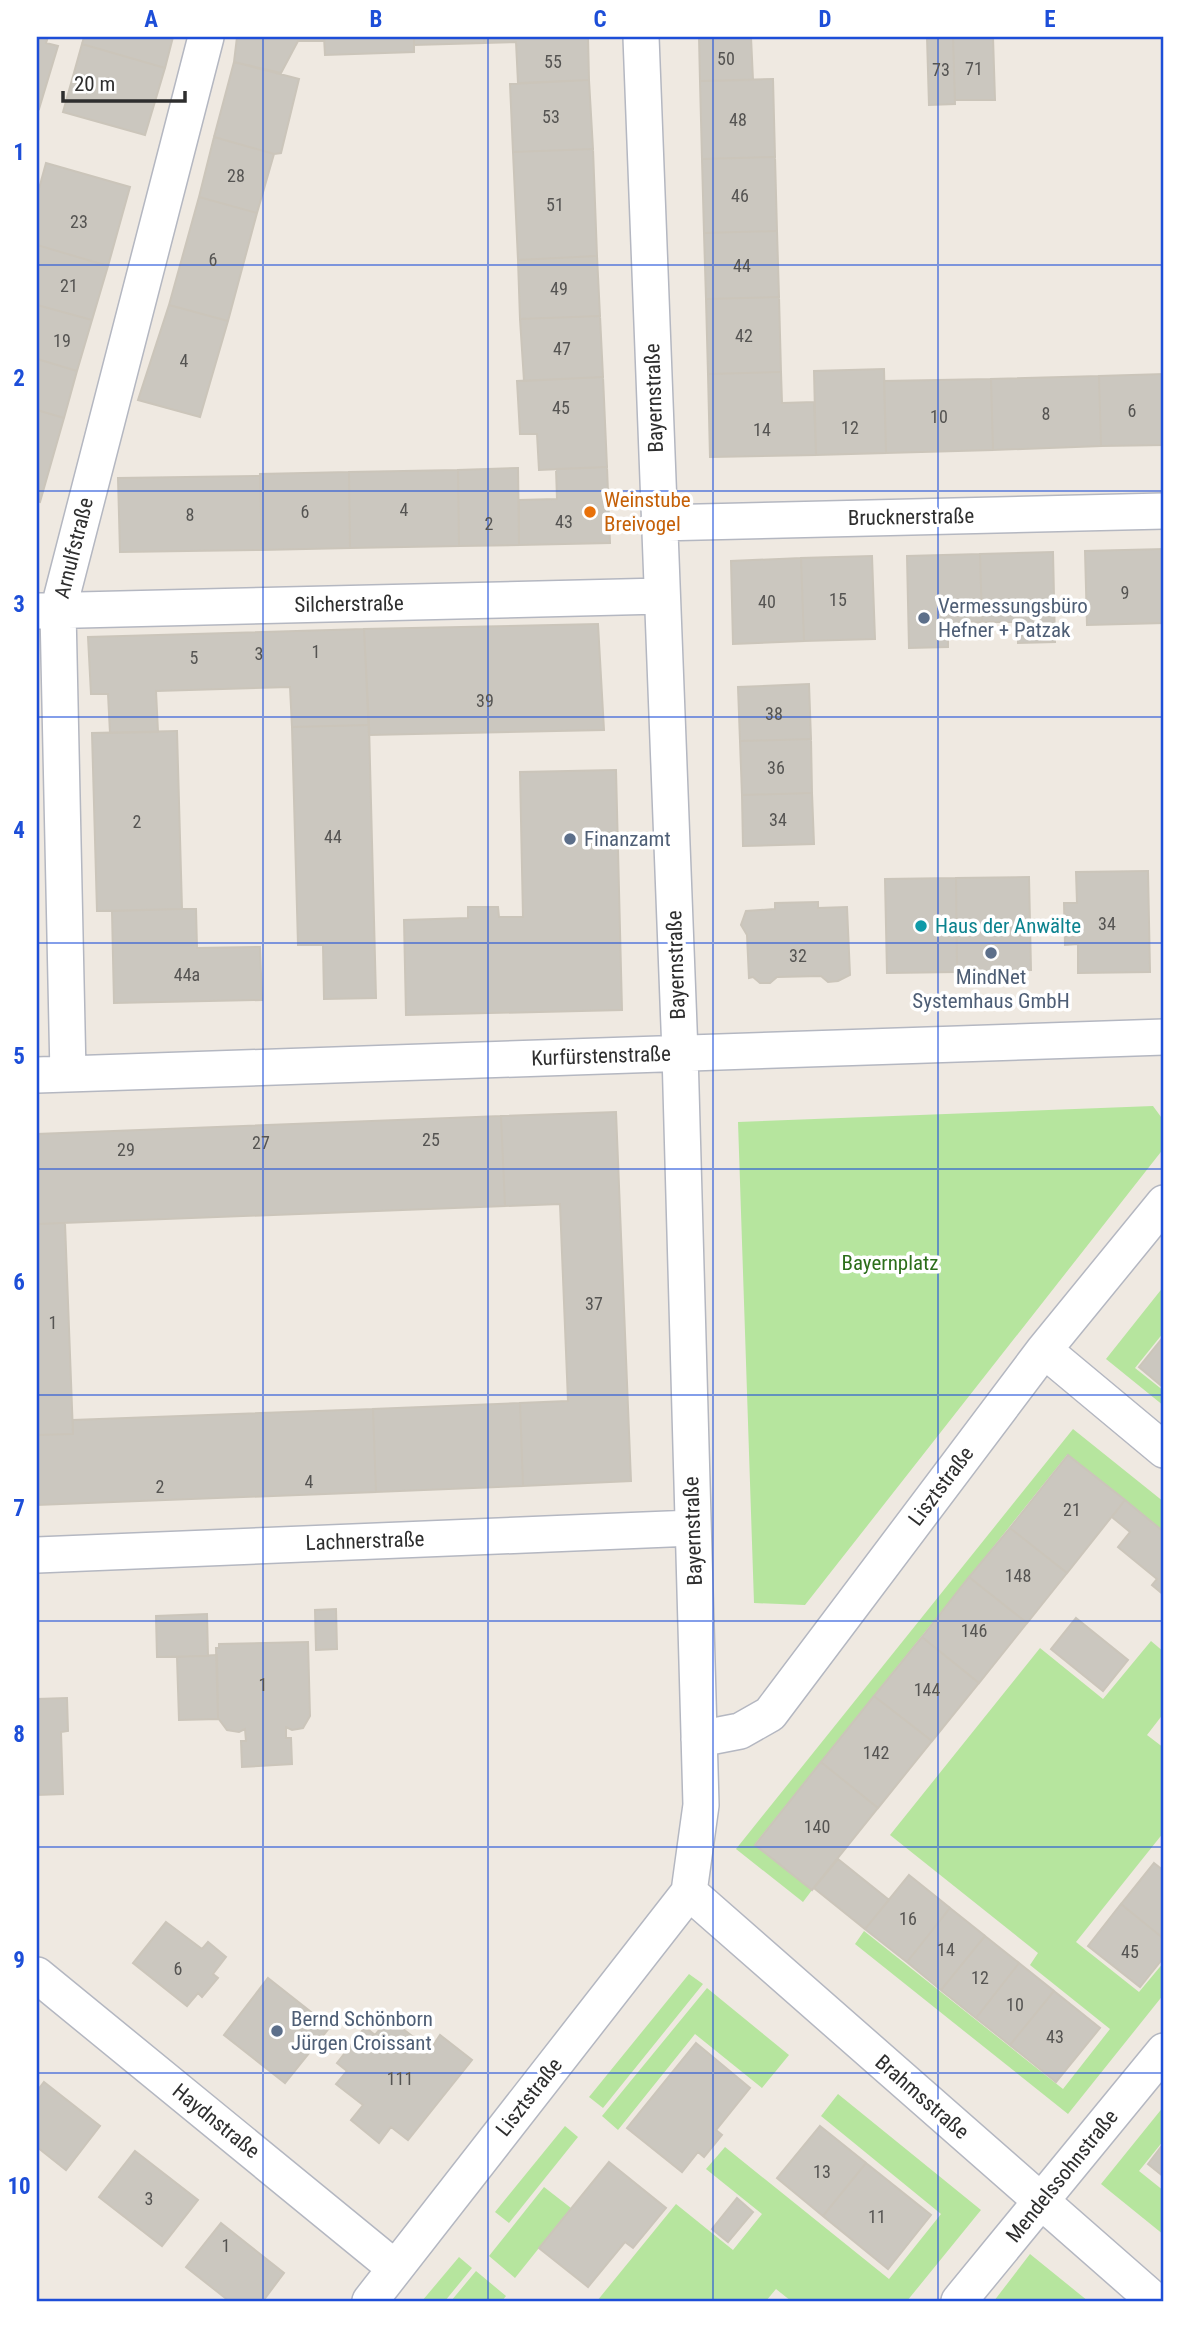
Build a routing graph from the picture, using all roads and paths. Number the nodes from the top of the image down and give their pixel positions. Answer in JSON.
{"nodes":[{"id":1,"x":206,"y":37,"type":"edge"},
{"id":2,"x":641,"y":37,"type":"edge"},
{"id":3,"x":1164,"y":511,"type":"edge"},
{"id":4,"x":659,"y":523,"type":"junction"},
{"id":5,"x":662,"y":596,"type":"junction"},
{"id":6,"x":47,"y":611,"type":"edge"},
{"id":7,"x":1164,"y":1037,"type":"edge"},
{"id":8,"x":680,"y":1053,"type":"junction"},
{"id":9,"x":53,"y":1074,"type":"edge"},
{"id":10,"x":1164,"y":1203,"type":"edge"},
{"id":11,"x":1044,"y":1350,"type":"junction"},
{"id":12,"x":1164,"y":1450,"type":"edge"},
{"id":13,"x":693,"y":1528,"type":"junction"},
{"id":14,"x":37,"y":1555,"type":"edge"},
{"id":15,"x":699,"y":1739,"type":"junction"},
{"id":16,"x":688,"y":1892,"type":"junction"},
{"id":17,"x":37,"y":1975,"type":"edge"},
{"id":18,"x":1164,"y":2051,"type":"edge"},
{"id":19,"x":1042,"y":2202,"type":"junction"},
{"id":20,"x":395,"y":2268,"type":"junction"},
{"id":21,"x":370,"y":2301,"type":"edge"},
{"id":22,"x":959,"y":2301,"type":"edge"},
{"id":23,"x":1155,"y":2301,"type":"edge"}],
"edges":[{"from":1,"to":6,"type":"street","name":"Arnulfstraße"},
{"from":2,"to":4,"type":"street","name":"Bayernstraße"},
{"from":3,"to":4,"type":"street","name":"Brucknerstraße"},
{"from":4,"to":5,"type":"street","name":"Bayernstraße"},
{"from":5,"to":6,"type":"street","name":"Silcherstraße"},
{"from":5,"to":8,"type":"street","name":"Bayernstraße"},
{"from":6,"to":9,"type":"street","name":"Arnulfstraße"},
{"from":7,"to":8,"type":"street","name":"Kurfürstenstraße"},
{"from":8,"to":9,"type":"street","name":"Kurfürstenstraße"},
{"from":8,"to":13,"type":"street","name":"Bayernstraße"},
{"from":10,"to":11,"type":"street","name":"Lisztstraße"},
{"from":11,"to":12,"type":"street"},
{"from":11,"to":15,"type":"street","name":"Lisztstraße"},
{"from":13,"to":14,"type":"street","name":"Lachnerstraße"},
{"from":13,"to":15,"type":"street","name":"Bayernstraße"},
{"from":15,"to":16,"type":"street","name":"Bayernstraße"},
{"from":16,"to":19,"type":"street","name":"Brahmsstraße"},
{"from":16,"to":20,"type":"street","name":"Lisztstraße"},
{"from":17,"to":20,"type":"street","name":"Haydnstraße"},
{"from":18,"to":19,"type":"street","name":"Mendelssohnstraße"},
{"from":19,"to":22,"type":"street","name":"Mendelssohnstraße"},
{"from":19,"to":23,"type":"street","name":"Brahmsstraße"},
{"from":20,"to":21,"type":"street","name":"Lisztstraße"}]}
